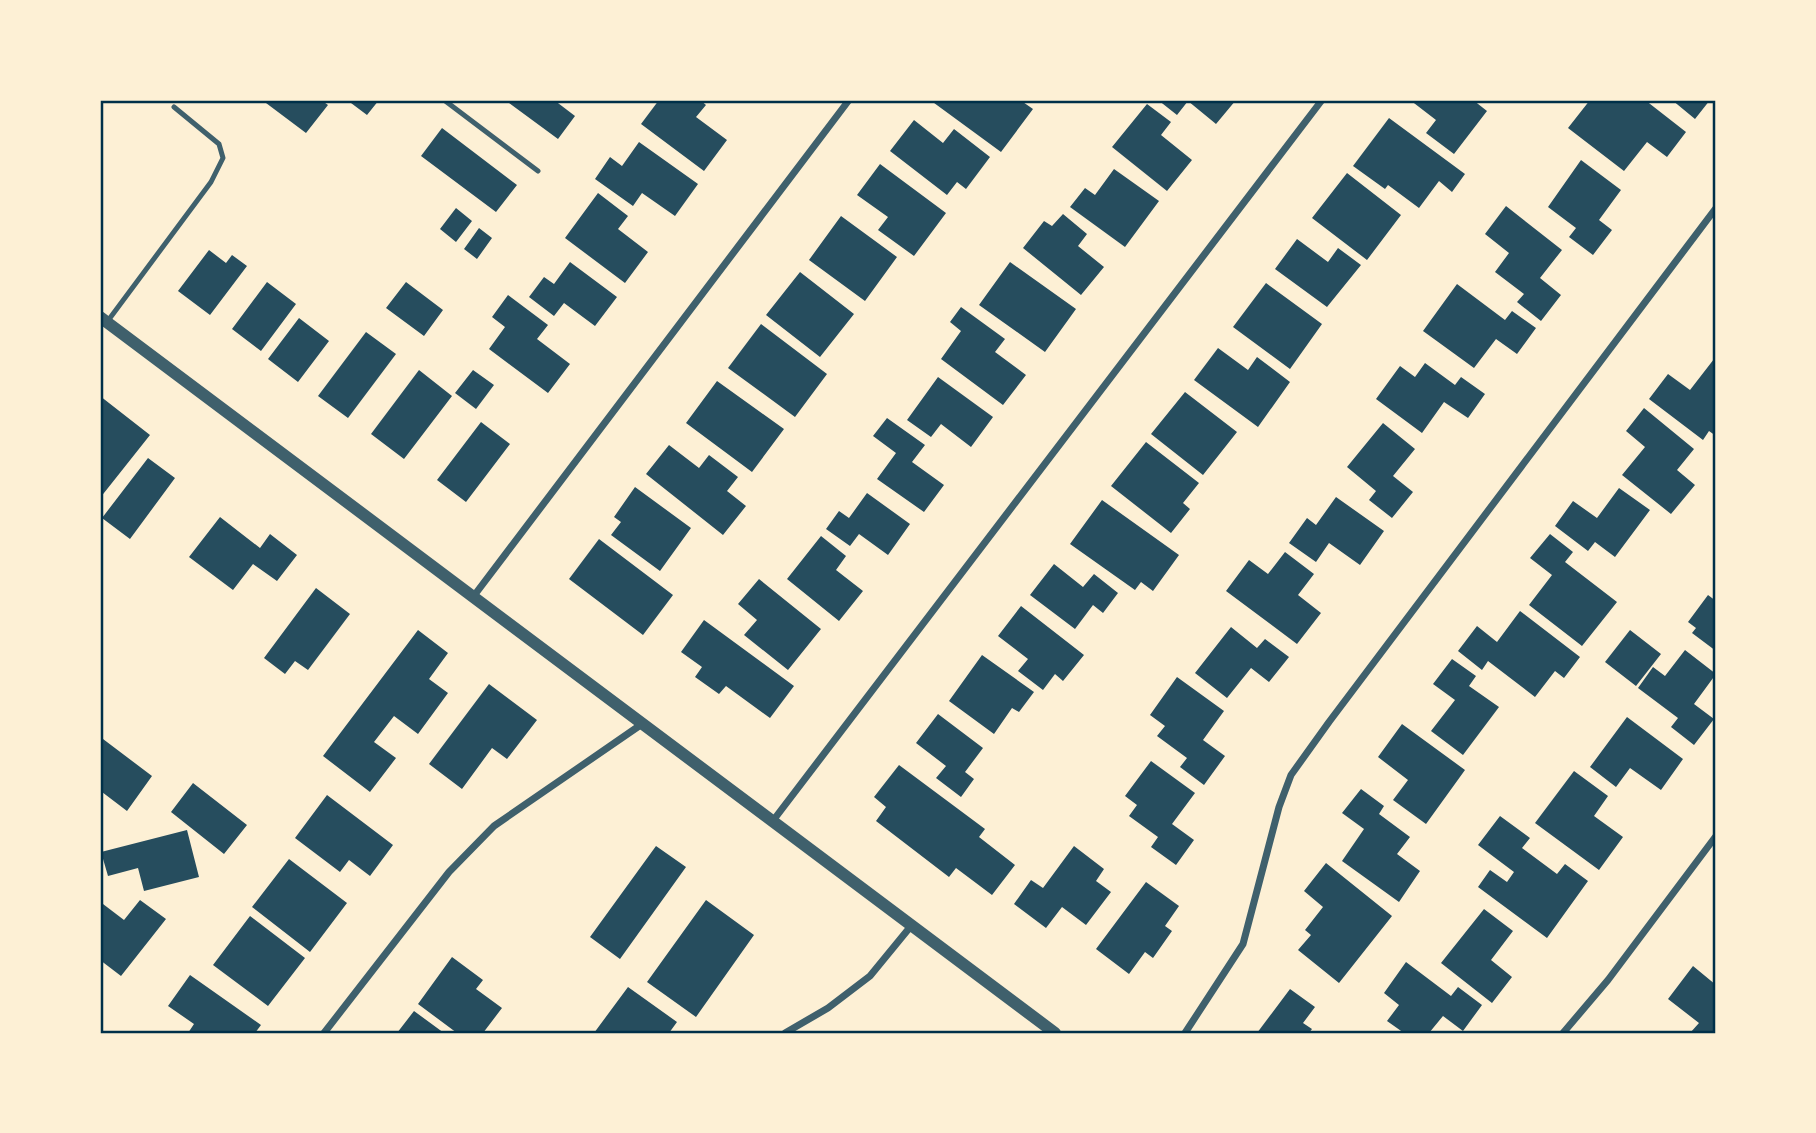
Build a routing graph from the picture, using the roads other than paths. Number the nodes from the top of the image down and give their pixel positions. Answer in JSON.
{"nodes":[{"id":1,"x":444,"y":100,"type":"edge"},
{"id":2,"x":849,"y":100,"type":"edge"},
{"id":3,"x":1322,"y":100,"type":"edge"},
{"id":4,"x":174,"y":107,"type":"dead end"},
{"id":5,"x":538,"y":171,"type":"dead end"},
{"id":6,"x":1716,"y":208,"type":"edge"},
{"id":7,"x":103,"y":320,"type":"edge"},
{"id":8,"x":473,"y":597,"type":"junction"},
{"id":9,"x":642,"y":724,"type":"junction"},
{"id":10,"x":772,"y":822,"type":"junction"},
{"id":11,"x":1716,"y":836,"type":"edge"},
{"id":12,"x":911,"y":926,"type":"junction"},
{"id":13,"x":324,"y":1033,"type":"edge"},
{"id":14,"x":785,"y":1033,"type":"edge"},
{"id":15,"x":1055,"y":1033,"type":"edge"},
{"id":16,"x":1185,"y":1033,"type":"edge"},
{"id":17,"x":1563,"y":1033,"type":"edge"}],
"edges":[{"from":1,"to":5,"type":"lane"},
{"from":2,"to":8,"type":"street"},
{"from":3,"to":10,"type":"street"},
{"from":4,"to":7,"type":"lane"},
{"from":6,"to":16,"type":"street"},
{"from":7,"to":8,"type":"street"},
{"from":8,"to":9,"type":"street"},
{"from":9,"to":10,"type":"street"},
{"from":9,"to":13,"type":"street"},
{"from":10,"to":12,"type":"street"},
{"from":11,"to":17,"type":"street"},
{"from":12,"to":14,"type":"street"},
{"from":12,"to":15,"type":"street"}]}
